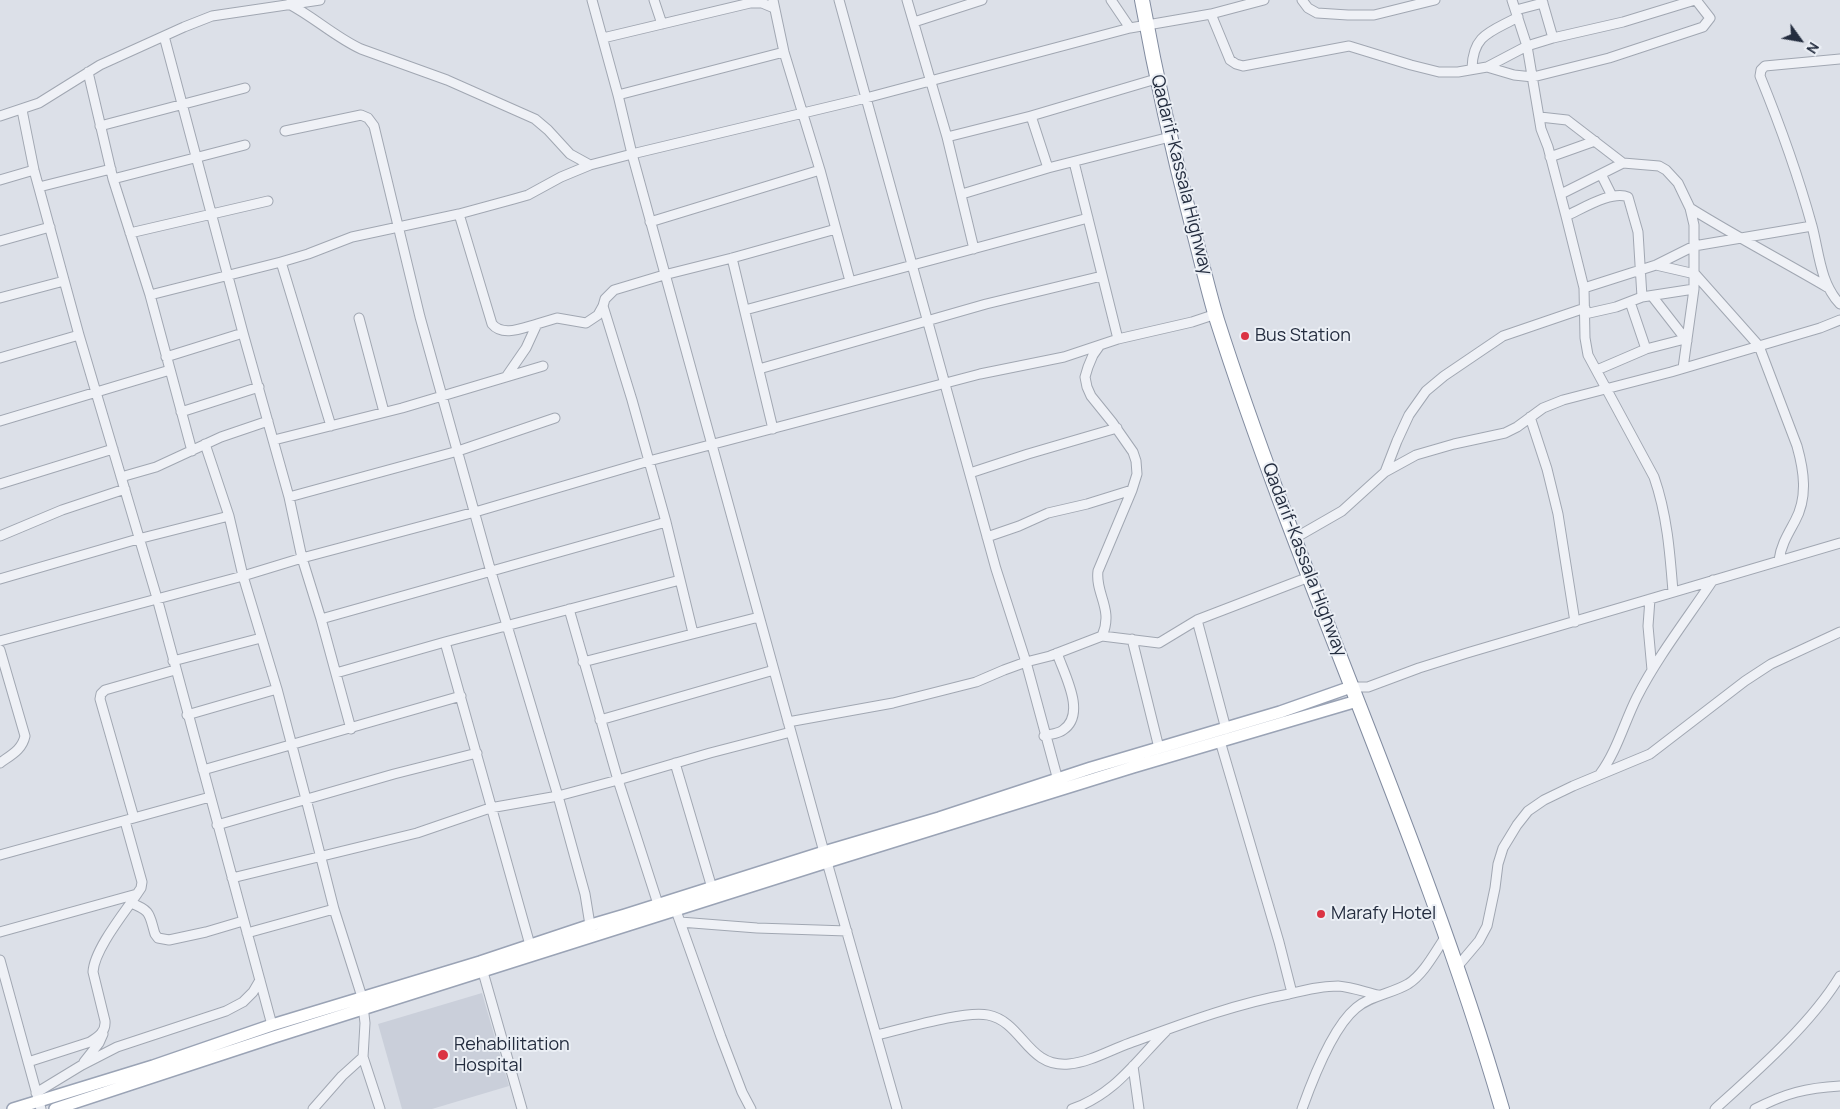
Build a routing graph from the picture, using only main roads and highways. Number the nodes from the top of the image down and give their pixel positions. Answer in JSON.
{"nodes":[{"id":1,"x":1142,"y":0,"type":"edge"},
{"id":2,"x":1351,"y":687,"type":"junction"},
{"id":3,"x":1357,"y":701,"type":"junction"},
{"id":4,"x":1059,"y":784,"type":"junction"},
{"id":5,"x":825,"y":857,"type":"junction"},
{"id":6,"x":674,"y":905,"type":"junction"},
{"id":7,"x":591,"y":931,"type":"junction"},
{"id":8,"x":363,"y":1003,"type":"junction"},
{"id":9,"x":39,"y":1101,"type":"edge"},
{"id":10,"x":13,"y":1109,"type":"edge"},
{"id":11,"x":55,"y":1109,"type":"edge"},
{"id":12,"x":1502,"y":1109,"type":"edge"}],
"edges":[{"from":1,"to":2,"type":"highway","name":"Qadarif-Kassala Highway"},
{"from":2,"to":3,"type":"highway","name":"Qadarif-Kassala Highway"},
{"from":2,"to":4,"type":"main road"},
{"from":3,"to":4,"type":"main road"},
{"from":3,"to":12,"type":"highway","name":"Qadarif-Kassala Highway"},
{"from":4,"to":5,"type":"main road"},
{"from":5,"to":6,"type":"main road"},
{"from":5,"to":6,"type":"main road"},
{"from":6,"to":7,"type":"main road"},
{"from":6,"to":7,"type":"main road"},
{"from":7,"to":8,"type":"main road"},
{"from":7,"to":8,"type":"main road"},
{"from":8,"to":9,"type":"main road"},
{"from":8,"to":11,"type":"main road"},
{"from":9,"to":10,"type":"main road"}]}
